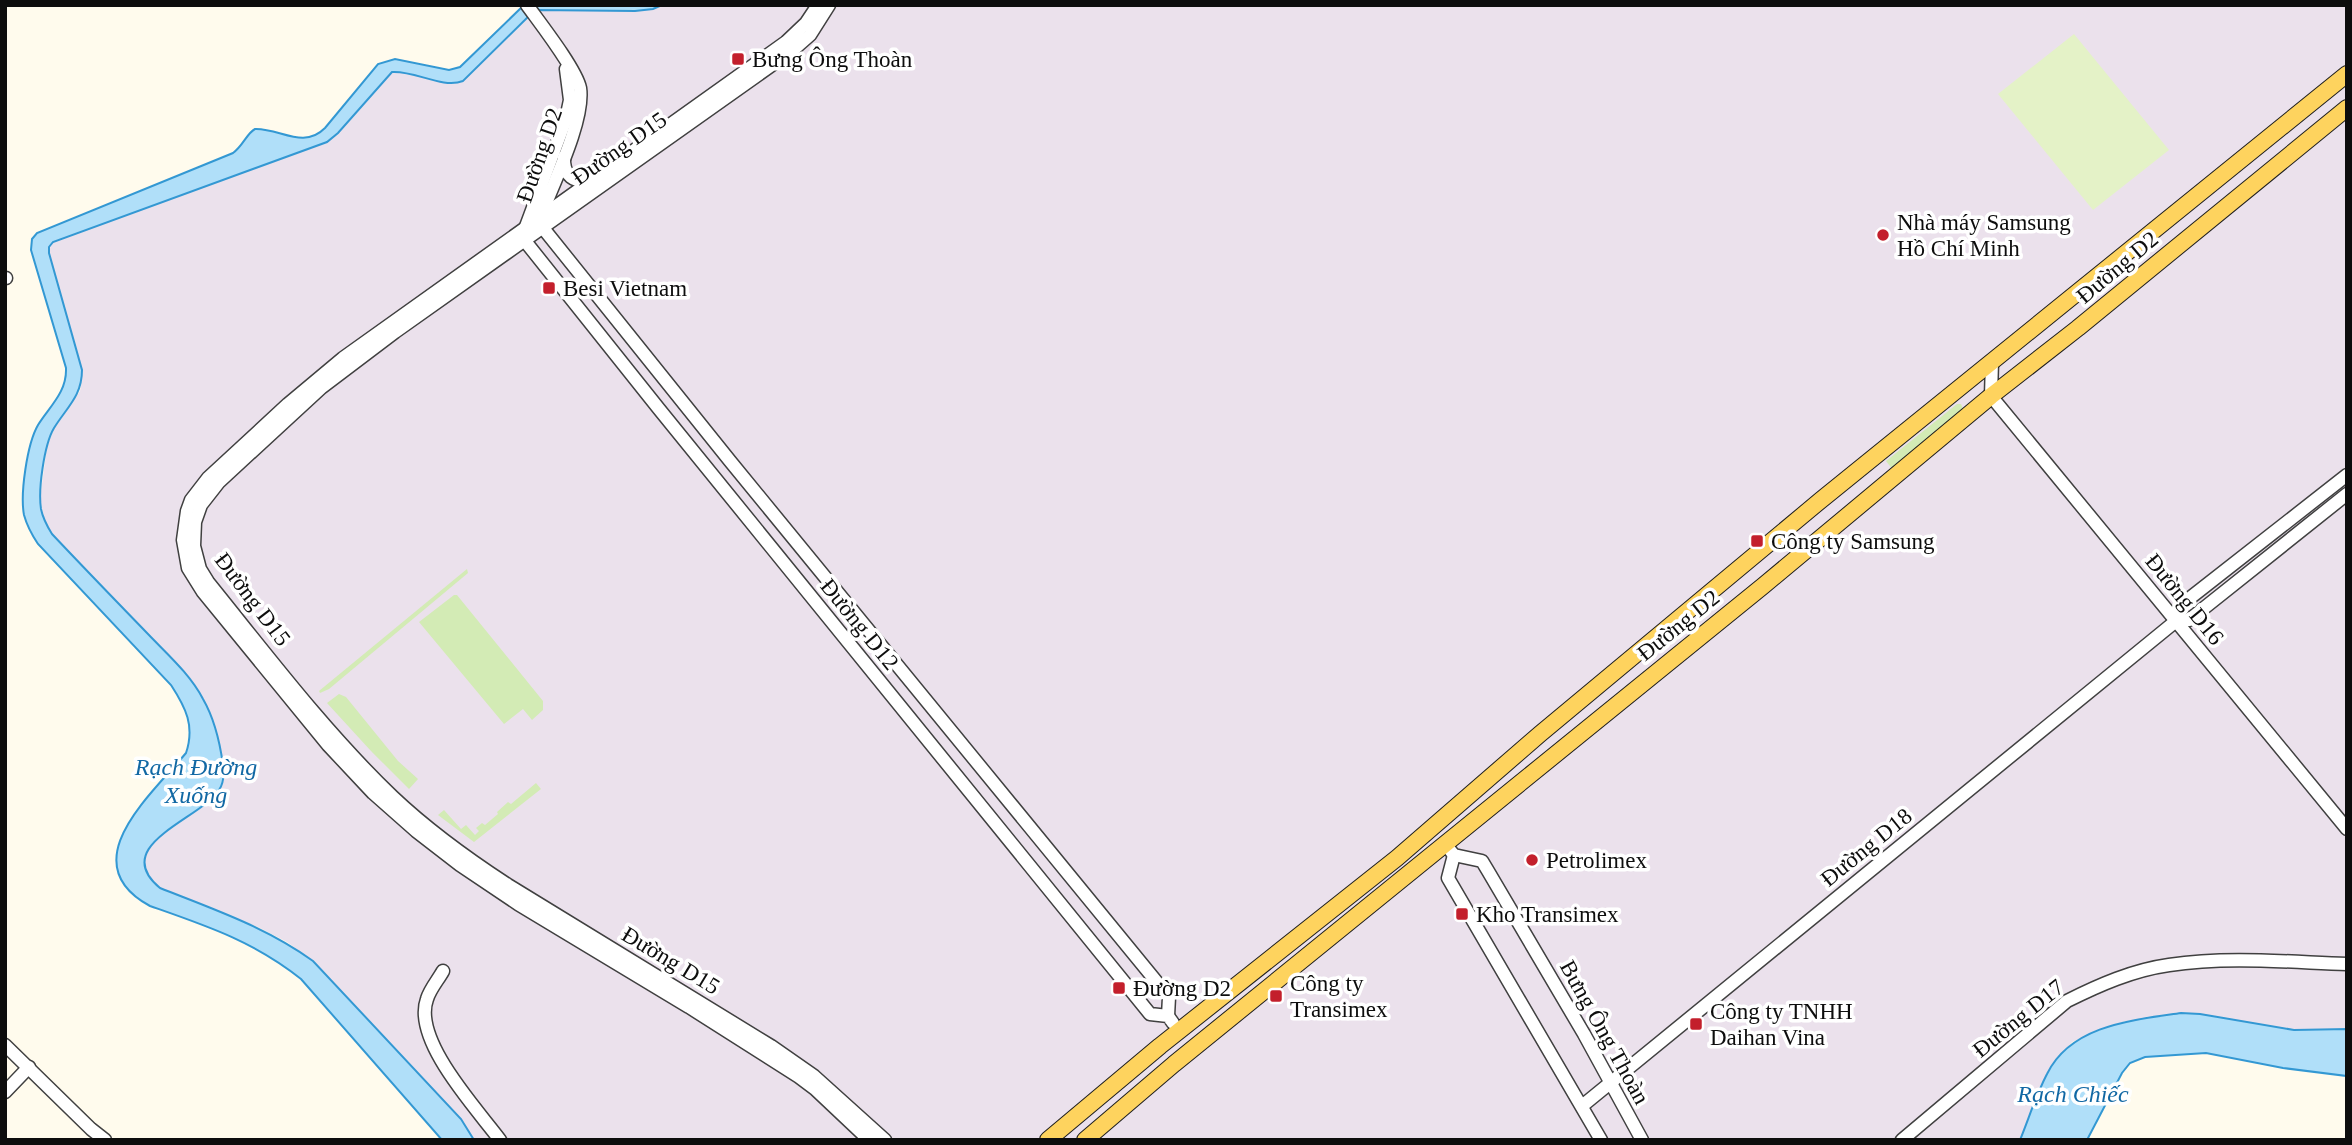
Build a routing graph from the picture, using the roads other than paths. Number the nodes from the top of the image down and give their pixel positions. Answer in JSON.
{"nodes":[{"id":1,"x":527,"y":5,"type":"edge"},
{"id":2,"x":818,"y":5,"type":"edge"},
{"id":3,"x":829,"y":5,"type":"edge"},
{"id":4,"x":564,"y":58,"type":"junction"},
{"id":5,"x":2347,"y":73,"type":"edge"},
{"id":6,"x":2347,"y":108,"type":"edge"},
{"id":7,"x":2347,"y":118,"type":"edge"},
{"id":8,"x":565,"y":154,"type":"junction"},
{"id":9,"x":592,"y":181,"type":"junction"},
{"id":10,"x":2210,"y":219,"type":"junction"},
{"id":11,"x":541,"y":223,"type":"junction"},
{"id":12,"x":525,"y":235,"type":"junction"},
{"id":13,"x":1992,"y":362,"type":"junction"},
{"id":14,"x":1991,"y":396,"type":"junction"},
{"id":15,"x":730,"y":461,"type":"junction"},
{"id":16,"x":712,"y":475,"type":"junction"},
{"id":17,"x":2347,"y":475,"type":"edge"},
{"id":18,"x":2347,"y":494,"type":"edge"},
{"id":19,"x":2176,"y":621,"type":"junction"},
{"id":20,"x":1433,"y":827,"type":"junction"},
{"id":21,"x":2347,"y":830,"type":"edge"},
{"id":22,"x":1450,"y":850,"type":"junction"},
{"id":23,"x":2347,"y":964,"type":"edge"},
{"id":24,"x":443,"y":971,"type":"dead end"},
{"id":25,"x":1168,"y":1016,"type":"junction"},
{"id":26,"x":1179,"y":1031,"type":"junction"},
{"id":27,"x":5,"y":1045,"type":"edge"},
{"id":28,"x":1160,"y":1046,"type":"junction"},
{"id":29,"x":1195,"y":1051,"type":"junction"},
{"id":30,"x":29,"y":1067,"type":"junction"},
{"id":31,"x":1610,"y":1084,"type":"junction"},
{"id":32,"x":1148,"y":1090,"type":"junction"},
{"id":33,"x":5,"y":1092,"type":"edge"},
{"id":34,"x":1582,"y":1106,"type":"junction"},
{"id":35,"x":92,"y":1129,"type":"junction"},
{"id":36,"x":82,"y":1140,"type":"edge"},
{"id":37,"x":105,"y":1140,"type":"edge"},
{"id":38,"x":500,"y":1140,"type":"edge"},
{"id":39,"x":869,"y":1140,"type":"edge"},
{"id":40,"x":885,"y":1140,"type":"edge"},
{"id":41,"x":1035,"y":1140,"type":"edge"},
{"id":42,"x":1048,"y":1140,"type":"edge"},
{"id":43,"x":1085,"y":1140,"type":"edge"},
{"id":44,"x":1093,"y":1140,"type":"edge"},
{"id":45,"x":1601,"y":1140,"type":"edge"},
{"id":46,"x":1642,"y":1140,"type":"edge"},
{"id":47,"x":1902,"y":1140,"type":"edge"}],
"edges":[{"from":1,"to":4,"type":"street","name":"Đường D2"},
{"from":2,"to":9,"type":"street","name":"Đường D15"},
{"from":3,"to":11,"type":"street","name":"Đường D15"},
{"from":4,"to":8,"type":"street","name":"Đường D2"},
{"from":4,"to":12,"type":"street","name":"Đường D2"},
{"from":5,"to":13,"type":"main road","name":"Đường D2"},
{"from":6,"to":10,"type":"main road","name":"Đường D2"},
{"from":7,"to":10,"type":"main road","name":"Đường D2"},
{"from":8,"to":9,"type":"street"},
{"from":8,"to":11,"type":"street","name":"Đường D2"},
{"from":9,"to":11,"type":"street","name":"Đường D15"},
{"from":10,"to":14,"type":"main road","name":"Đường D2"},
{"from":11,"to":12,"type":"street","name":"Đường D15"},
{"from":11,"to":15,"type":"street","name":"Đường D12"},
{"from":12,"to":16,"type":"street","name":"Đường D12"},
{"from":12,"to":39,"type":"street","name":"Đường D15"},
{"from":12,"to":40,"type":"street","name":"Đường D15"},
{"from":13,"to":14,"type":"street"},
{"from":13,"to":20,"type":"main road","name":"Đường D2"},
{"from":14,"to":19,"type":"street","name":"Đường D16"},
{"from":14,"to":22,"type":"main road","name":"Đường D2"},
{"from":15,"to":16,"type":"street"},
{"from":15,"to":25,"type":"street","name":"Đường D12"},
{"from":16,"to":25,"type":"street","name":"Đường D12"},
{"from":17,"to":19,"type":"street","name":"Đường D18"},
{"from":18,"to":19,"type":"street","name":"Đường D18"},
{"from":19,"to":21,"type":"street","name":"Đường D16"},
{"from":19,"to":31,"type":"street","name":"Đường D18"},
{"from":20,"to":22,"type":"main road"},
{"from":20,"to":26,"type":"main road","name":"Đường D2"},
{"from":22,"to":29,"type":"main road","name":"Đường D2"},
{"from":22,"to":31,"type":"street","name":"Bưng Ông Thoàn"},
{"from":22,"to":34,"type":"street"},
{"from":23,"to":47,"type":"street","name":"Đường D17"},
{"from":24,"to":38,"type":"street"},
{"from":25,"to":26,"type":"street","name":"Đường D12"},
{"from":26,"to":28,"type":"main road","name":"Đường D2"},
{"from":26,"to":29,"type":"main road"},
{"from":27,"to":30,"type":"street"},
{"from":28,"to":41,"type":"main road","name":"Đường D2"},
{"from":28,"to":42,"type":"main road","name":"Đường D2"},
{"from":29,"to":32,"type":"main road","name":"Đường D2"},
{"from":30,"to":33,"type":"street"},
{"from":30,"to":35,"type":"street"},
{"from":31,"to":34,"type":"street","name":"Đường D18"},
{"from":31,"to":46,"type":"street","name":"Bưng Ông Thoàn"},
{"from":32,"to":43,"type":"main road","name":"Đường D2"},
{"from":32,"to":44,"type":"main road","name":"Đường D2"},
{"from":34,"to":45,"type":"street"},
{"from":35,"to":36,"type":"street"},
{"from":35,"to":37,"type":"street"}]}
